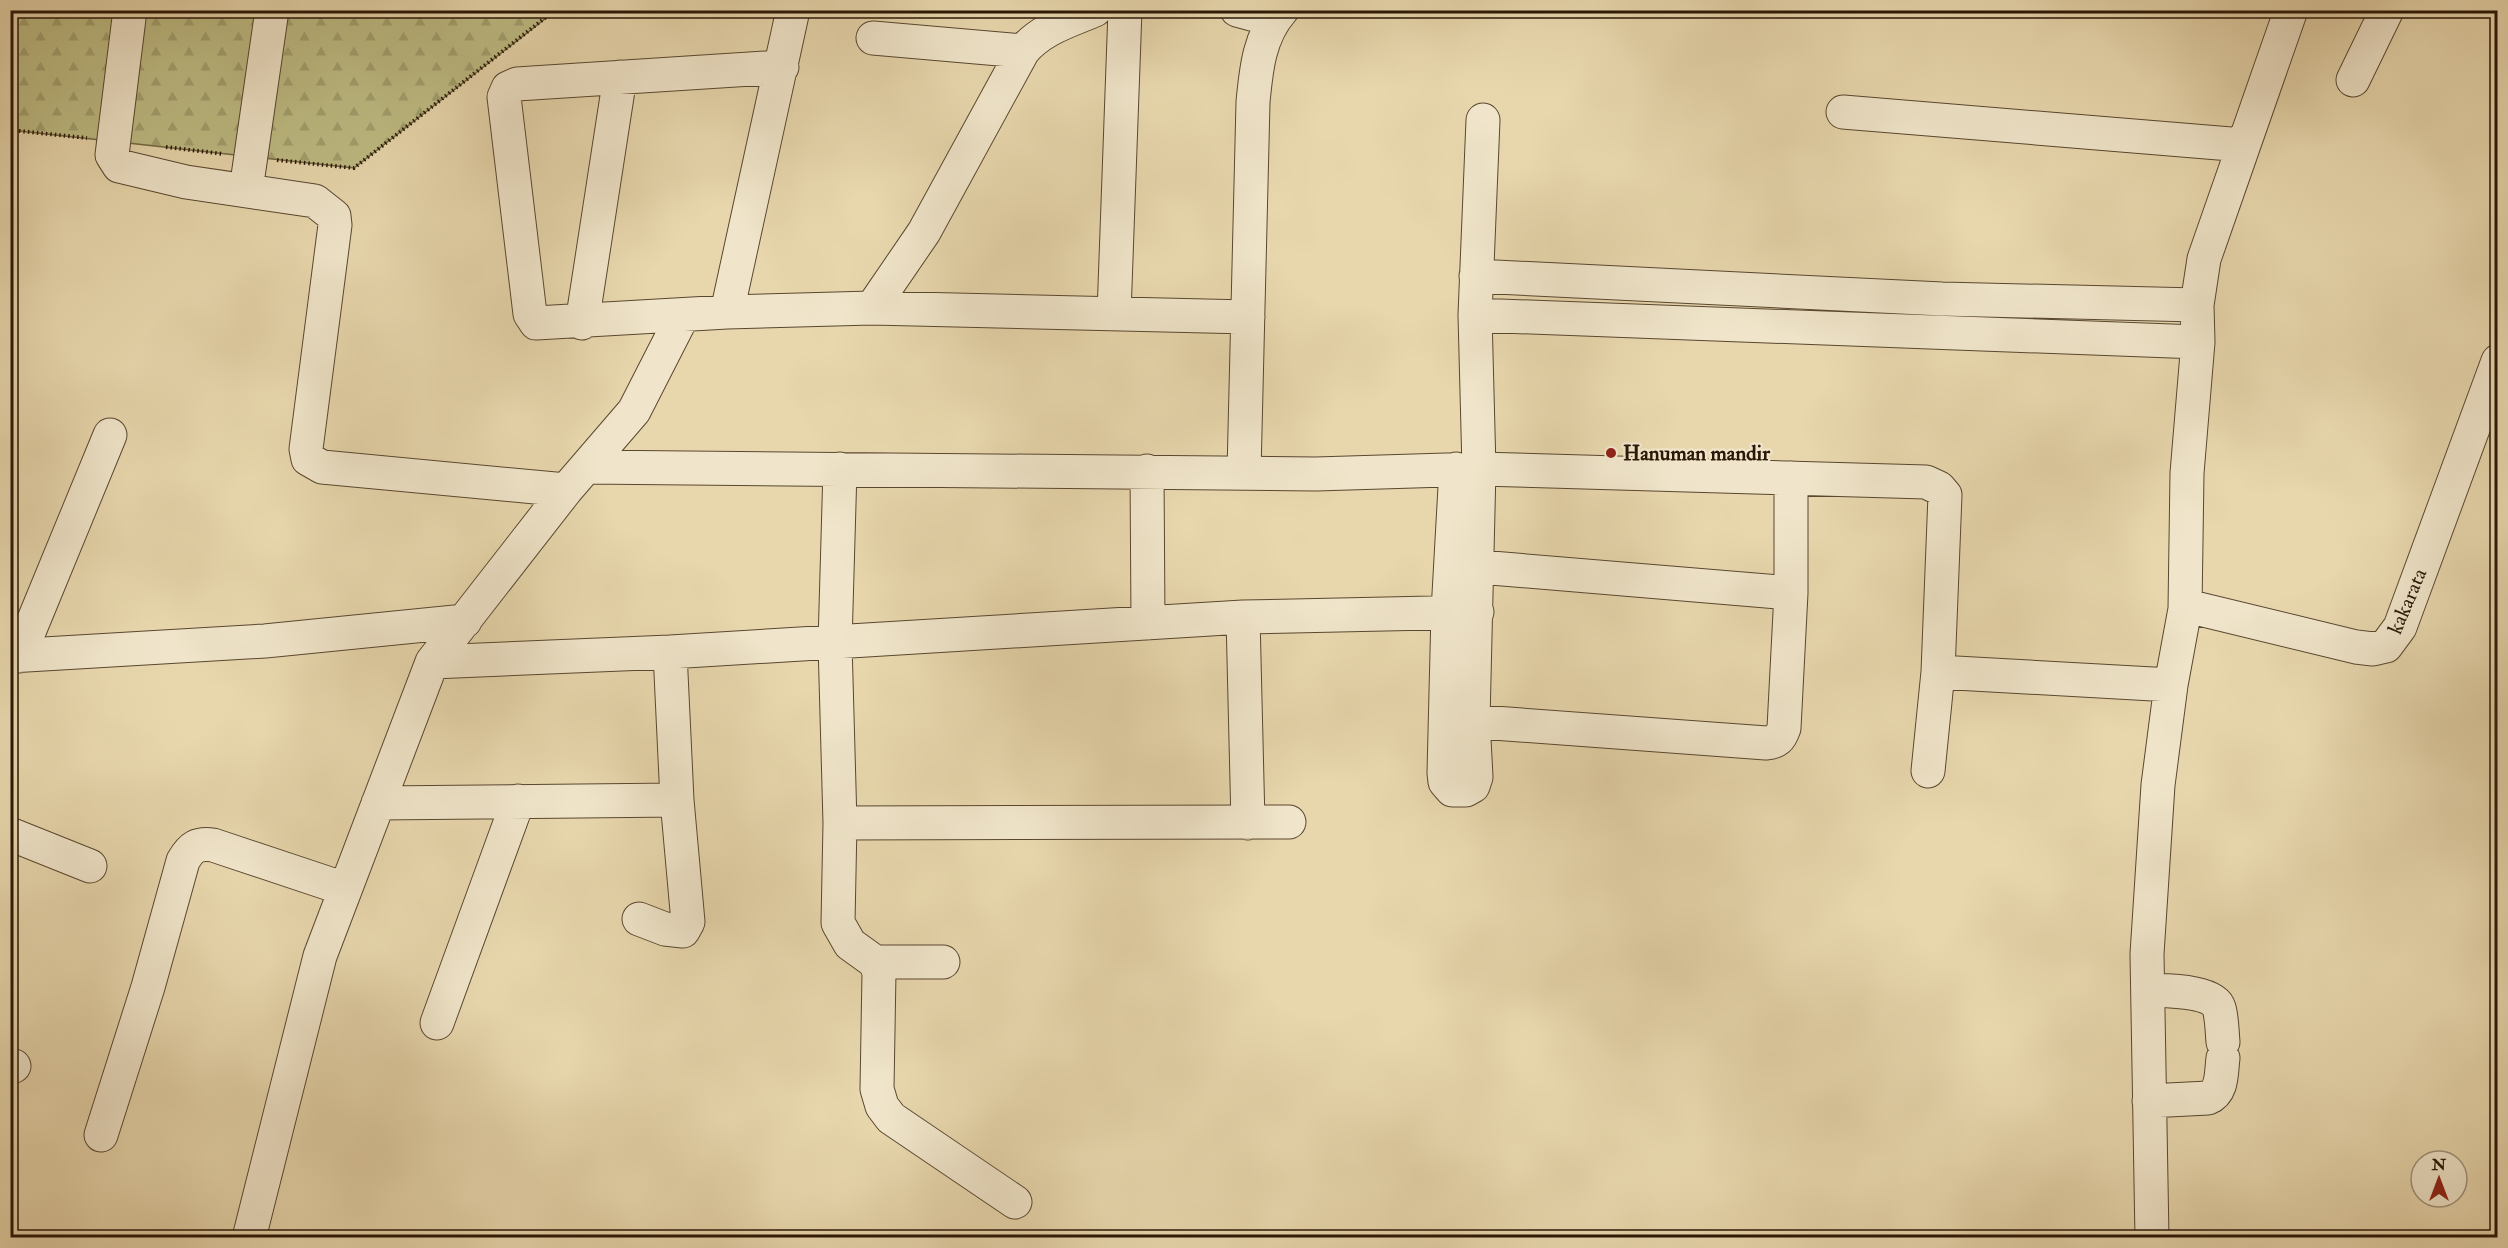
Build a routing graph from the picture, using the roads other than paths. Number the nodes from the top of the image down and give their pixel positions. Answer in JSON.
{"nodes":[{"id":1,"x":130,"y":10,"type":"edge"},
{"id":2,"x":272,"y":10,"type":"edge"},
{"id":3,"x":793,"y":10,"type":"edge"},
{"id":4,"x":1095,"y":10,"type":"edge"},
{"id":5,"x":1125,"y":10,"type":"edge"},
{"id":6,"x":1237,"y":10,"type":"edge"},
{"id":7,"x":2291,"y":10,"type":"edge"},
{"id":8,"x":2387,"y":10,"type":"edge"},
{"id":9,"x":1278,"y":15,"type":"edge"},
{"id":10,"x":1036,"y":32,"type":"edge"},
{"id":11,"x":873,"y":38,"type":"dead end"},
{"id":12,"x":782,"y":67,"type":"junction"},
{"id":13,"x":620,"y":77,"type":"junction"},
{"id":14,"x":2353,"y":80,"type":"dead end"},
{"id":15,"x":1842,"y":112,"type":"dead end"},
{"id":16,"x":1483,"y":120,"type":"dead end"},
{"id":17,"x":2243,"y":145,"type":"junction"},
{"id":18,"x":246,"y":190,"type":"junction"},
{"id":19,"x":1476,"y":276,"type":"junction"},
{"id":20,"x":2197,"y":305,"type":"junction"},
{"id":21,"x":872,"y":308,"type":"junction"},
{"id":22,"x":727,"y":312,"type":"junction"},
{"id":23,"x":1114,"y":314,"type":"junction"},
{"id":24,"x":1475,"y":315,"type":"junction"},
{"id":25,"x":682,"y":317,"type":"junction"},
{"id":26,"x":1248,"y":317,"type":"junction"},
{"id":27,"x":582,"y":322,"type":"junction"},
{"id":28,"x":2198,"y":342,"type":"junction"},
{"id":29,"x":2498,"y":361,"type":"edge"},
{"id":30,"x":110,"y":435,"type":"dead end"},
{"id":31,"x":840,"y":469,"type":"junction"},
{"id":32,"x":1467,"y":469,"type":"junction"},
{"id":33,"x":1147,"y":471,"type":"junction"},
{"id":34,"x":1244,"y":472,"type":"junction"},
{"id":35,"x":576,"y":478,"type":"junction"},
{"id":36,"x":1791,"y":478,"type":"junction"},
{"id":37,"x":1464,"y":566,"type":"junction"},
{"id":38,"x":1791,"y":593,"type":"junction"},
{"id":39,"x":2185,"y":609,"type":"junction"},
{"id":40,"x":1462,"y":612,"type":"junction"},
{"id":41,"x":1243,"y":617,"type":"junction"},
{"id":42,"x":465,"y":621,"type":"junction"},
{"id":43,"x":1148,"y":623,"type":"junction"},
{"id":44,"x":835,"y":643,"type":"junction"},
{"id":45,"x":670,"y":652,"type":"junction"},
{"id":46,"x":15,"y":656,"type":"edge"},
{"id":47,"x":432,"y":662,"type":"junction"},
{"id":48,"x":1938,"y":672,"type":"junction"},
{"id":49,"x":2171,"y":685,"type":"junction"},
{"id":50,"x":1928,"y":771,"type":"dead end"},
{"id":51,"x":677,"y":800,"type":"junction"},
{"id":52,"x":518,"y":801,"type":"junction"},
{"id":53,"x":378,"y":802,"type":"junction"},
{"id":54,"x":1289,"y":822,"type":"dead end"},
{"id":55,"x":840,"y":823,"type":"junction"},
{"id":56,"x":1248,"y":823,"type":"junction"},
{"id":57,"x":10,"y":834,"type":"edge"},
{"id":58,"x":90,"y":866,"type":"dead end"},
{"id":59,"x":345,"y":889,"type":"junction"},
{"id":60,"x":639,"y":919,"type":"dead end"},
{"id":61,"x":875,"y":962,"type":"junction"},
{"id":62,"x":943,"y":962,"type":"dead end"},
{"id":63,"x":2148,"y":990,"type":"junction"},
{"id":64,"x":437,"y":1023,"type":"dead end"},
{"id":65,"x":2149,"y":1101,"type":"junction"},
{"id":66,"x":101,"y":1135,"type":"dead end"},
{"id":67,"x":1015,"y":1202,"type":"dead end"},
{"id":68,"x":249,"y":1238,"type":"edge"},
{"id":69,"x":2152,"y":1238,"type":"edge"}],
"edges":[{"from":1,"to":18,"type":"street"},
{"from":2,"to":18,"type":"street"},
{"from":3,"to":12,"type":"street"},
{"from":4,"to":10,"type":"street"},
{"from":5,"to":23,"type":"street"},
{"from":6,"to":9,"type":"street"},
{"from":7,"to":17,"type":"street"},
{"from":8,"to":14,"type":"street"},
{"from":9,"to":26,"type":"street"},
{"from":10,"to":11,"type":"street"},
{"from":10,"to":21,"type":"street"},
{"from":12,"to":13,"type":"street"},
{"from":12,"to":22,"type":"street"},
{"from":13,"to":27,"type":"street"},
{"from":13,"to":27,"type":"street"},
{"from":15,"to":17,"type":"street"},
{"from":16,"to":19,"type":"street"},
{"from":17,"to":20,"type":"street"},
{"from":18,"to":35,"type":"street"},
{"from":19,"to":20,"type":"street"},
{"from":19,"to":24,"type":"street"},
{"from":20,"to":28,"type":"street"},
{"from":21,"to":22,"type":"street"},
{"from":21,"to":23,"type":"street"},
{"from":22,"to":25,"type":"street"},
{"from":23,"to":26,"type":"street"},
{"from":24,"to":28,"type":"street"},
{"from":24,"to":32,"type":"street"},
{"from":25,"to":27,"type":"street"},
{"from":25,"to":35,"type":"street"},
{"from":26,"to":34,"type":"street"},
{"from":28,"to":39,"type":"street"},
{"from":29,"to":39,"type":"street","name":"kakarata"},
{"from":30,"to":46,"type":"street"},
{"from":31,"to":33,"type":"street"},
{"from":31,"to":35,"type":"street"},
{"from":31,"to":44,"type":"street"},
{"from":32,"to":34,"type":"street"},
{"from":32,"to":36,"type":"street"},
{"from":32,"to":37,"type":"street"},
{"from":33,"to":34,"type":"street"},
{"from":33,"to":43,"type":"street"},
{"from":35,"to":42,"type":"street"},
{"from":36,"to":38,"type":"street"},
{"from":36,"to":48,"type":"street"},
{"from":37,"to":38,"type":"street"},
{"from":37,"to":40,"type":"street"},
{"from":38,"to":40,"type":"street"},
{"from":39,"to":49,"type":"street"},
{"from":40,"to":41,"type":"street"},
{"from":41,"to":43,"type":"street"},
{"from":41,"to":56,"type":"street"},
{"from":42,"to":46,"type":"street"},
{"from":42,"to":47,"type":"street"},
{"from":43,"to":44,"type":"street"},
{"from":44,"to":45,"type":"street"},
{"from":44,"to":55,"type":"street"},
{"from":45,"to":47,"type":"street"},
{"from":45,"to":51,"type":"street"},
{"from":47,"to":53,"type":"street"},
{"from":48,"to":49,"type":"street"},
{"from":48,"to":50,"type":"street"},
{"from":49,"to":63,"type":"street"},
{"from":51,"to":52,"type":"street"},
{"from":51,"to":60,"type":"street"},
{"from":52,"to":53,"type":"street"},
{"from":52,"to":64,"type":"street"},
{"from":53,"to":59,"type":"street"},
{"from":54,"to":56,"type":"street"},
{"from":55,"to":56,"type":"street"},
{"from":55,"to":61,"type":"street"},
{"from":57,"to":58,"type":"street"},
{"from":59,"to":66,"type":"street"},
{"from":59,"to":68,"type":"street"},
{"from":61,"to":62,"type":"street"},
{"from":61,"to":67,"type":"street"},
{"from":63,"to":65,"type":"street"},
{"from":63,"to":65,"type":"street"},
{"from":65,"to":69,"type":"street"}]}
